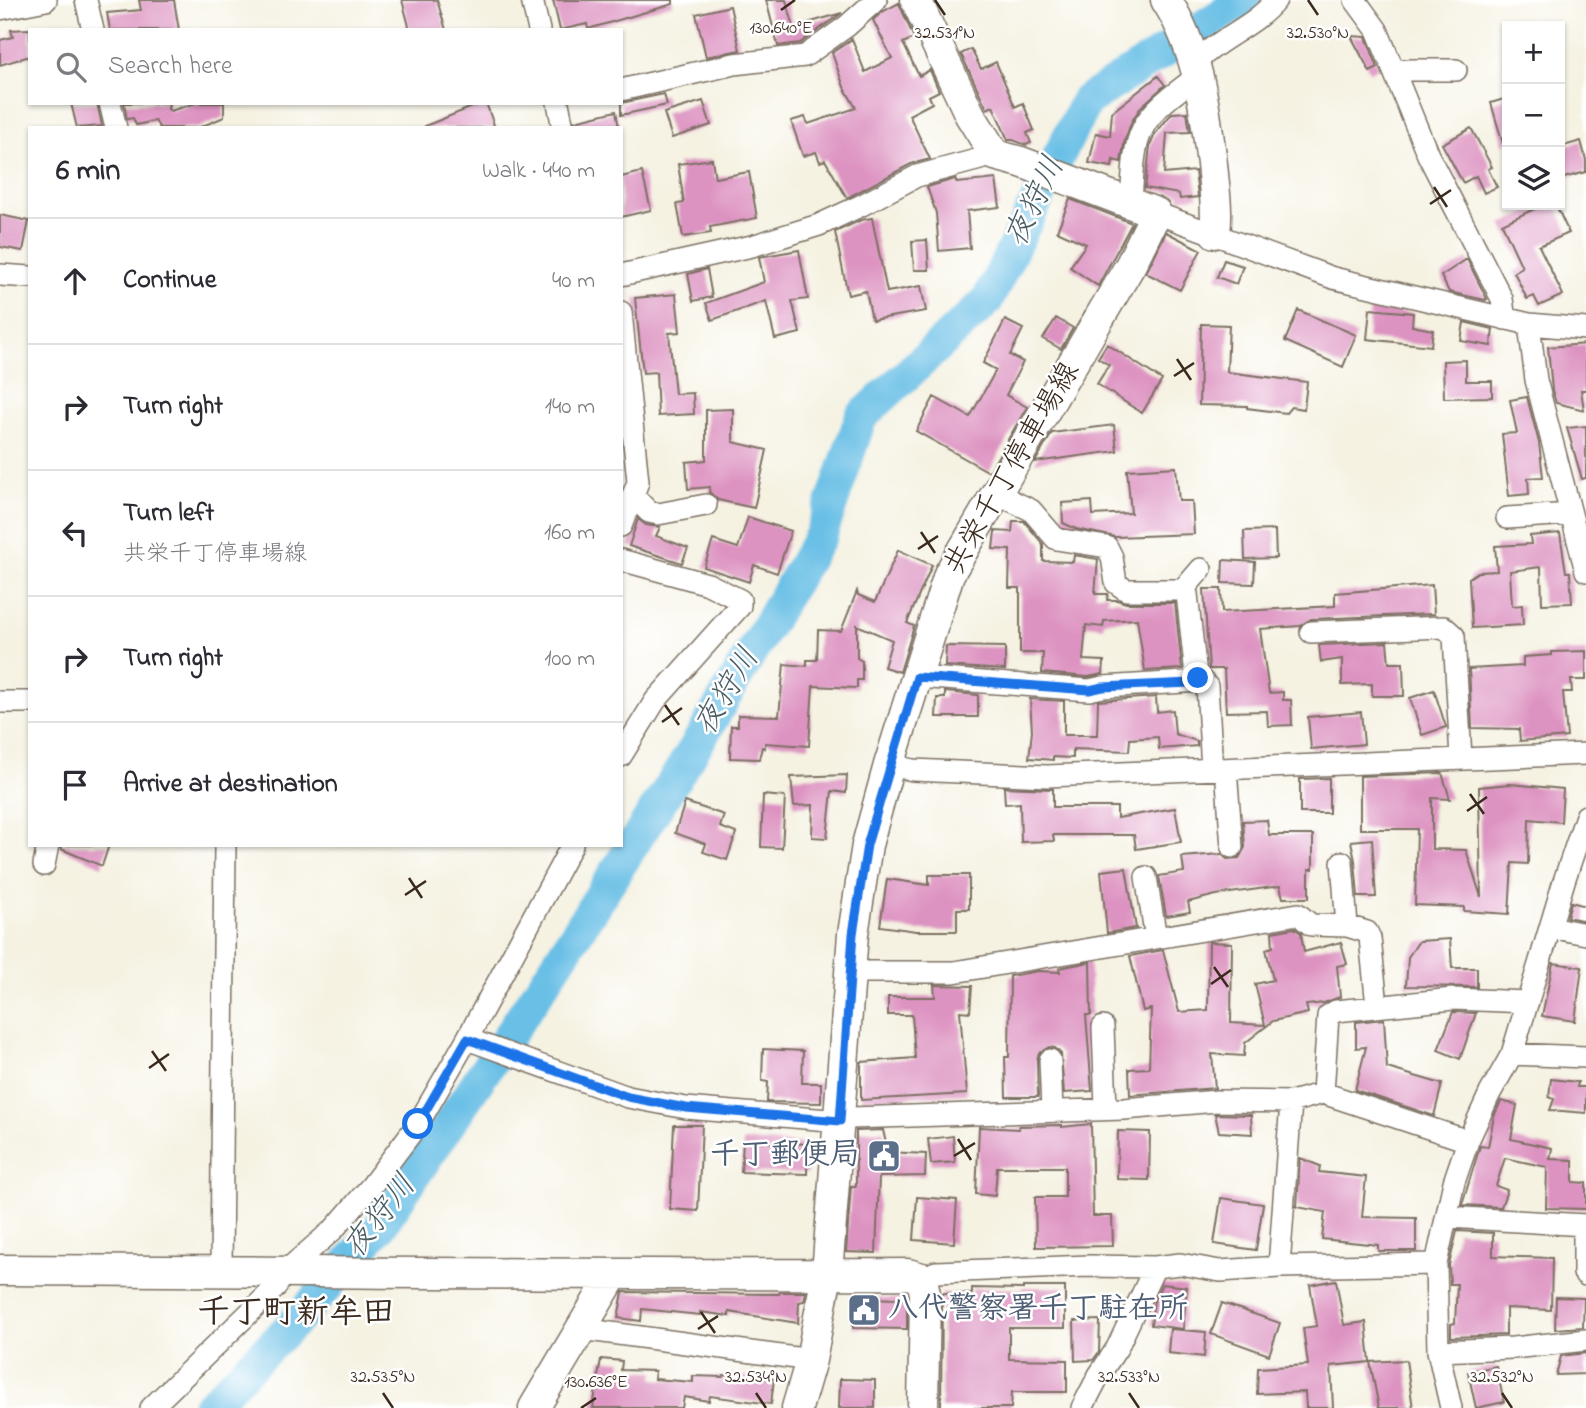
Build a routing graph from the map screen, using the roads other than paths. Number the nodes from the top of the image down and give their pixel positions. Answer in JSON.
{"nodes":[{"id":1,"x":46,"y":0,"type":"edge"},
{"id":2,"x":86,"y":0,"type":"edge"},
{"id":3,"x":532,"y":0,"type":"edge"},
{"id":4,"x":876,"y":0,"type":"edge"},
{"id":5,"x":916,"y":0,"type":"edge"},
{"id":6,"x":1276,"y":0,"type":"edge"},
{"id":7,"x":1355,"y":0,"type":"edge"},
{"id":8,"x":0,"y":9,"type":"edge"},
{"id":9,"x":1171,"y":9,"type":"edge"},
{"id":10,"x":93,"y":28,"type":"edge"},
{"id":11,"x":539,"y":28,"type":"edge"},
{"id":12,"x":1195,"y":65,"type":"junction"},
{"id":13,"x":1395,"y":70,"type":"junction"},
{"id":14,"x":1456,"y":70,"type":"dead end"},
{"id":15,"x":623,"y":90,"type":"edge"},
{"id":16,"x":110,"y":105,"type":"edge"},
{"id":17,"x":562,"y":105,"type":"edge"},
{"id":18,"x":116,"y":126,"type":"edge"},
{"id":19,"x":563,"y":126,"type":"edge"},
{"id":20,"x":1008,"y":159,"type":"junction"},
{"id":21,"x":1144,"y":208,"type":"junction"},
{"id":22,"x":1215,"y":233,"type":"junction"},
{"id":23,"x":0,"y":275,"type":"edge"},
{"id":24,"x":623,"y":275,"type":"edge"},
{"id":25,"x":28,"y":277,"type":"edge"},
{"id":26,"x":1505,"y":319,"type":"junction"},
{"id":27,"x":1529,"y":324,"type":"junction"},
{"id":28,"x":1586,"y":329,"type":"edge"},
{"id":29,"x":623,"y":332,"type":"edge"},
{"id":30,"x":996,"y":494,"type":"junction"},
{"id":31,"x":634,"y":497,"type":"junction"},
{"id":32,"x":706,"y":505,"type":"dead end"},
{"id":33,"x":1571,"y":514,"type":"junction"},
{"id":34,"x":1507,"y":518,"type":"dead end"},
{"id":35,"x":623,"y":522,"type":"edge"},
{"id":36,"x":623,"y":561,"type":"edge"},
{"id":37,"x":1201,"y":569,"type":"dead end"},
{"id":38,"x":1586,"y":571,"type":"edge"},
{"id":39,"x":1183,"y":590,"type":"junction"},
{"id":40,"x":1311,"y":632,"type":"dead end"},
{"id":41,"x":917,"y":677,"type":"junction"},
{"id":42,"x":1201,"y":681,"type":"junction"},
{"id":43,"x":0,"y":702,"type":"edge"},
{"id":44,"x":28,"y":702,"type":"edge"},
{"id":45,"x":623,"y":753,"type":"edge"},
{"id":46,"x":1586,"y":754,"type":"edge"},
{"id":47,"x":1461,"y":758,"type":"junction"},
{"id":48,"x":889,"y":765,"type":"junction"},
{"id":49,"x":1219,"y":769,"type":"junction"},
{"id":50,"x":1586,"y":816,"type":"edge"},
{"id":51,"x":225,"y":847,"type":"edge"},
{"id":52,"x":571,"y":847,"type":"edge"},
{"id":53,"x":1232,"y":847,"type":"dead end"},
{"id":54,"x":1342,"y":862,"type":"dead end"},
{"id":55,"x":1146,"y":877,"type":"dead end"},
{"id":56,"x":1347,"y":926,"type":"junction"},
{"id":57,"x":1550,"y":927,"type":"junction"},
{"id":58,"x":1586,"y":934,"type":"edge"},
{"id":59,"x":1156,"y":938,"type":"junction"},
{"id":60,"x":852,"y":972,"type":"junction"},
{"id":61,"x":1528,"y":1002,"type":"junction"},
{"id":62,"x":1377,"y":1006,"type":"junction"},
{"id":63,"x":1103,"y":1027,"type":"dead end"},
{"id":64,"x":470,"y":1040,"type":"junction"},
{"id":65,"x":1512,"y":1055,"type":"junction"},
{"id":66,"x":1586,"y":1057,"type":"edge"},
{"id":67,"x":1050,"y":1060,"type":"dead end"},
{"id":68,"x":1323,"y":1093,"type":"junction"},
{"id":69,"x":1291,"y":1102,"type":"junction"},
{"id":70,"x":1107,"y":1110,"type":"junction"},
{"id":71,"x":1052,"y":1111,"type":"junction"},
{"id":72,"x":840,"y":1121,"type":"junction"},
{"id":73,"x":1468,"y":1141,"type":"junction"},
{"id":74,"x":1447,"y":1217,"type":"junction"},
{"id":75,"x":1585,"y":1225,"type":"edge"},
{"id":76,"x":1436,"y":1264,"type":"junction"},
{"id":77,"x":1155,"y":1267,"type":"junction"},
{"id":78,"x":1279,"y":1267,"type":"junction"},
{"id":79,"x":0,"y":1270,"type":"edge"},
{"id":80,"x":221,"y":1270,"type":"junction"},
{"id":81,"x":292,"y":1270,"type":"junction"},
{"id":82,"x":827,"y":1274,"type":"junction"},
{"id":83,"x":613,"y":1275,"type":"junction"},
{"id":84,"x":1586,"y":1275,"type":"edge"},
{"id":85,"x":922,"y":1278,"type":"junction"},
{"id":86,"x":581,"y":1329,"type":"junction"},
{"id":87,"x":1586,"y":1340,"type":"edge"},
{"id":88,"x":1438,"y":1351,"type":"junction"},
{"id":89,"x":811,"y":1360,"type":"junction"},
{"id":90,"x":151,"y":1408,"type":"edge"},
{"id":91,"x":534,"y":1408,"type":"edge"},
{"id":92,"x":797,"y":1408,"type":"edge"},
{"id":93,"x":922,"y":1408,"type":"edge"},
{"id":94,"x":1082,"y":1408,"type":"edge"},
{"id":95,"x":1451,"y":1408,"type":"edge"}],
"edges":[{"from":1,"to":8,"type":"street"},
{"from":2,"to":10,"type":"street"},
{"from":3,"to":11,"type":"street"},
{"from":4,"to":15,"type":"street"},
{"from":5,"to":20,"type":"main road"},
{"from":6,"to":12,"type":"street"},
{"from":7,"to":13,"type":"street"},
{"from":9,"to":12,"type":"main road"},
{"from":12,"to":21,"type":"street"},
{"from":12,"to":22,"type":"main road"},
{"from":13,"to":14,"type":"street"},
{"from":13,"to":26,"type":"street"},
{"from":16,"to":18,"type":"street"},
{"from":17,"to":19,"type":"street"},
{"from":20,"to":21,"type":"main road"},
{"from":20,"to":24,"type":"street"},
{"from":21,"to":22,"type":"street"},
{"from":21,"to":30,"type":"main road","name":"共栄千丁停車場線"},
{"from":22,"to":26,"type":"street"},
{"from":23,"to":25,"type":"street"},
{"from":26,"to":27,"type":"street"},
{"from":27,"to":28,"type":"street"},
{"from":27,"to":33,"type":"street"},
{"from":29,"to":31,"type":"street"},
{"from":30,"to":39,"type":"street"},
{"from":30,"to":41,"type":"main road","name":"共栄千丁停車場線"},
{"from":31,"to":32,"type":"street"},
{"from":31,"to":35,"type":"street"},
{"from":33,"to":34,"type":"street"},
{"from":33,"to":38,"type":"street"},
{"from":36,"to":45,"type":"street"},
{"from":37,"to":39,"type":"street"},
{"from":39,"to":42,"type":"street"},
{"from":40,"to":47,"type":"street"},
{"from":41,"to":42,"type":"street"},
{"from":41,"to":48,"type":"main road","name":"共栄千丁停車場線"},
{"from":42,"to":49,"type":"street"},
{"from":43,"to":44,"type":"street"},
{"from":46,"to":47,"type":"street"},
{"from":47,"to":49,"type":"street"},
{"from":48,"to":49,"type":"street"},
{"from":48,"to":60,"type":"main road","name":"共栄千丁停車場線"},
{"from":49,"to":53,"type":"street"},
{"from":50,"to":57,"type":"street"},
{"from":51,"to":80,"type":"street"},
{"from":52,"to":64,"type":"street"},
{"from":54,"to":56,"type":"street"},
{"from":55,"to":59,"type":"street"},
{"from":56,"to":59,"type":"street"},
{"from":56,"to":62,"type":"street"},
{"from":57,"to":58,"type":"street"},
{"from":57,"to":61,"type":"street"},
{"from":59,"to":60,"type":"street"},
{"from":60,"to":72,"type":"main road","name":"共栄千丁停車場線"},
{"from":61,"to":62,"type":"street"},
{"from":61,"to":65,"type":"street"},
{"from":62,"to":68,"type":"street"},
{"from":63,"to":70,"type":"street"},
{"from":64,"to":72,"type":"street"},
{"from":64,"to":81,"type":"street"},
{"from":65,"to":66,"type":"street"},
{"from":65,"to":73,"type":"street"},
{"from":67,"to":71,"type":"street"},
{"from":68,"to":69,"type":"street"},
{"from":68,"to":73,"type":"street"},
{"from":69,"to":70,"type":"street"},
{"from":69,"to":78,"type":"street"},
{"from":70,"to":71,"type":"street"},
{"from":71,"to":72,"type":"street"},
{"from":72,"to":82,"type":"main road","name":"共栄千丁停車場線"},
{"from":73,"to":74,"type":"street"},
{"from":74,"to":75,"type":"street"},
{"from":74,"to":76,"type":"street"},
{"from":75,"to":84,"type":"street"},
{"from":76,"to":78,"type":"street"},
{"from":76,"to":88,"type":"street"},
{"from":77,"to":78,"type":"street"},
{"from":77,"to":85,"type":"street"},
{"from":77,"to":94,"type":"street"},
{"from":79,"to":80,"type":"main road"},
{"from":80,"to":81,"type":"main road"},
{"from":81,"to":83,"type":"main road"},
{"from":81,"to":90,"type":"street"},
{"from":82,"to":83,"type":"main road"},
{"from":82,"to":85,"type":"main road"},
{"from":82,"to":89,"type":"main road","name":"共栄千丁停車場線"},
{"from":83,"to":86,"type":"main road"},
{"from":85,"to":93,"type":"main road"},
{"from":86,"to":89,"type":"street"},
{"from":86,"to":91,"type":"main road"},
{"from":87,"to":88,"type":"street"},
{"from":88,"to":95,"type":"street"},
{"from":89,"to":92,"type":"main road","name":"共栄千丁停車場線"}]}
